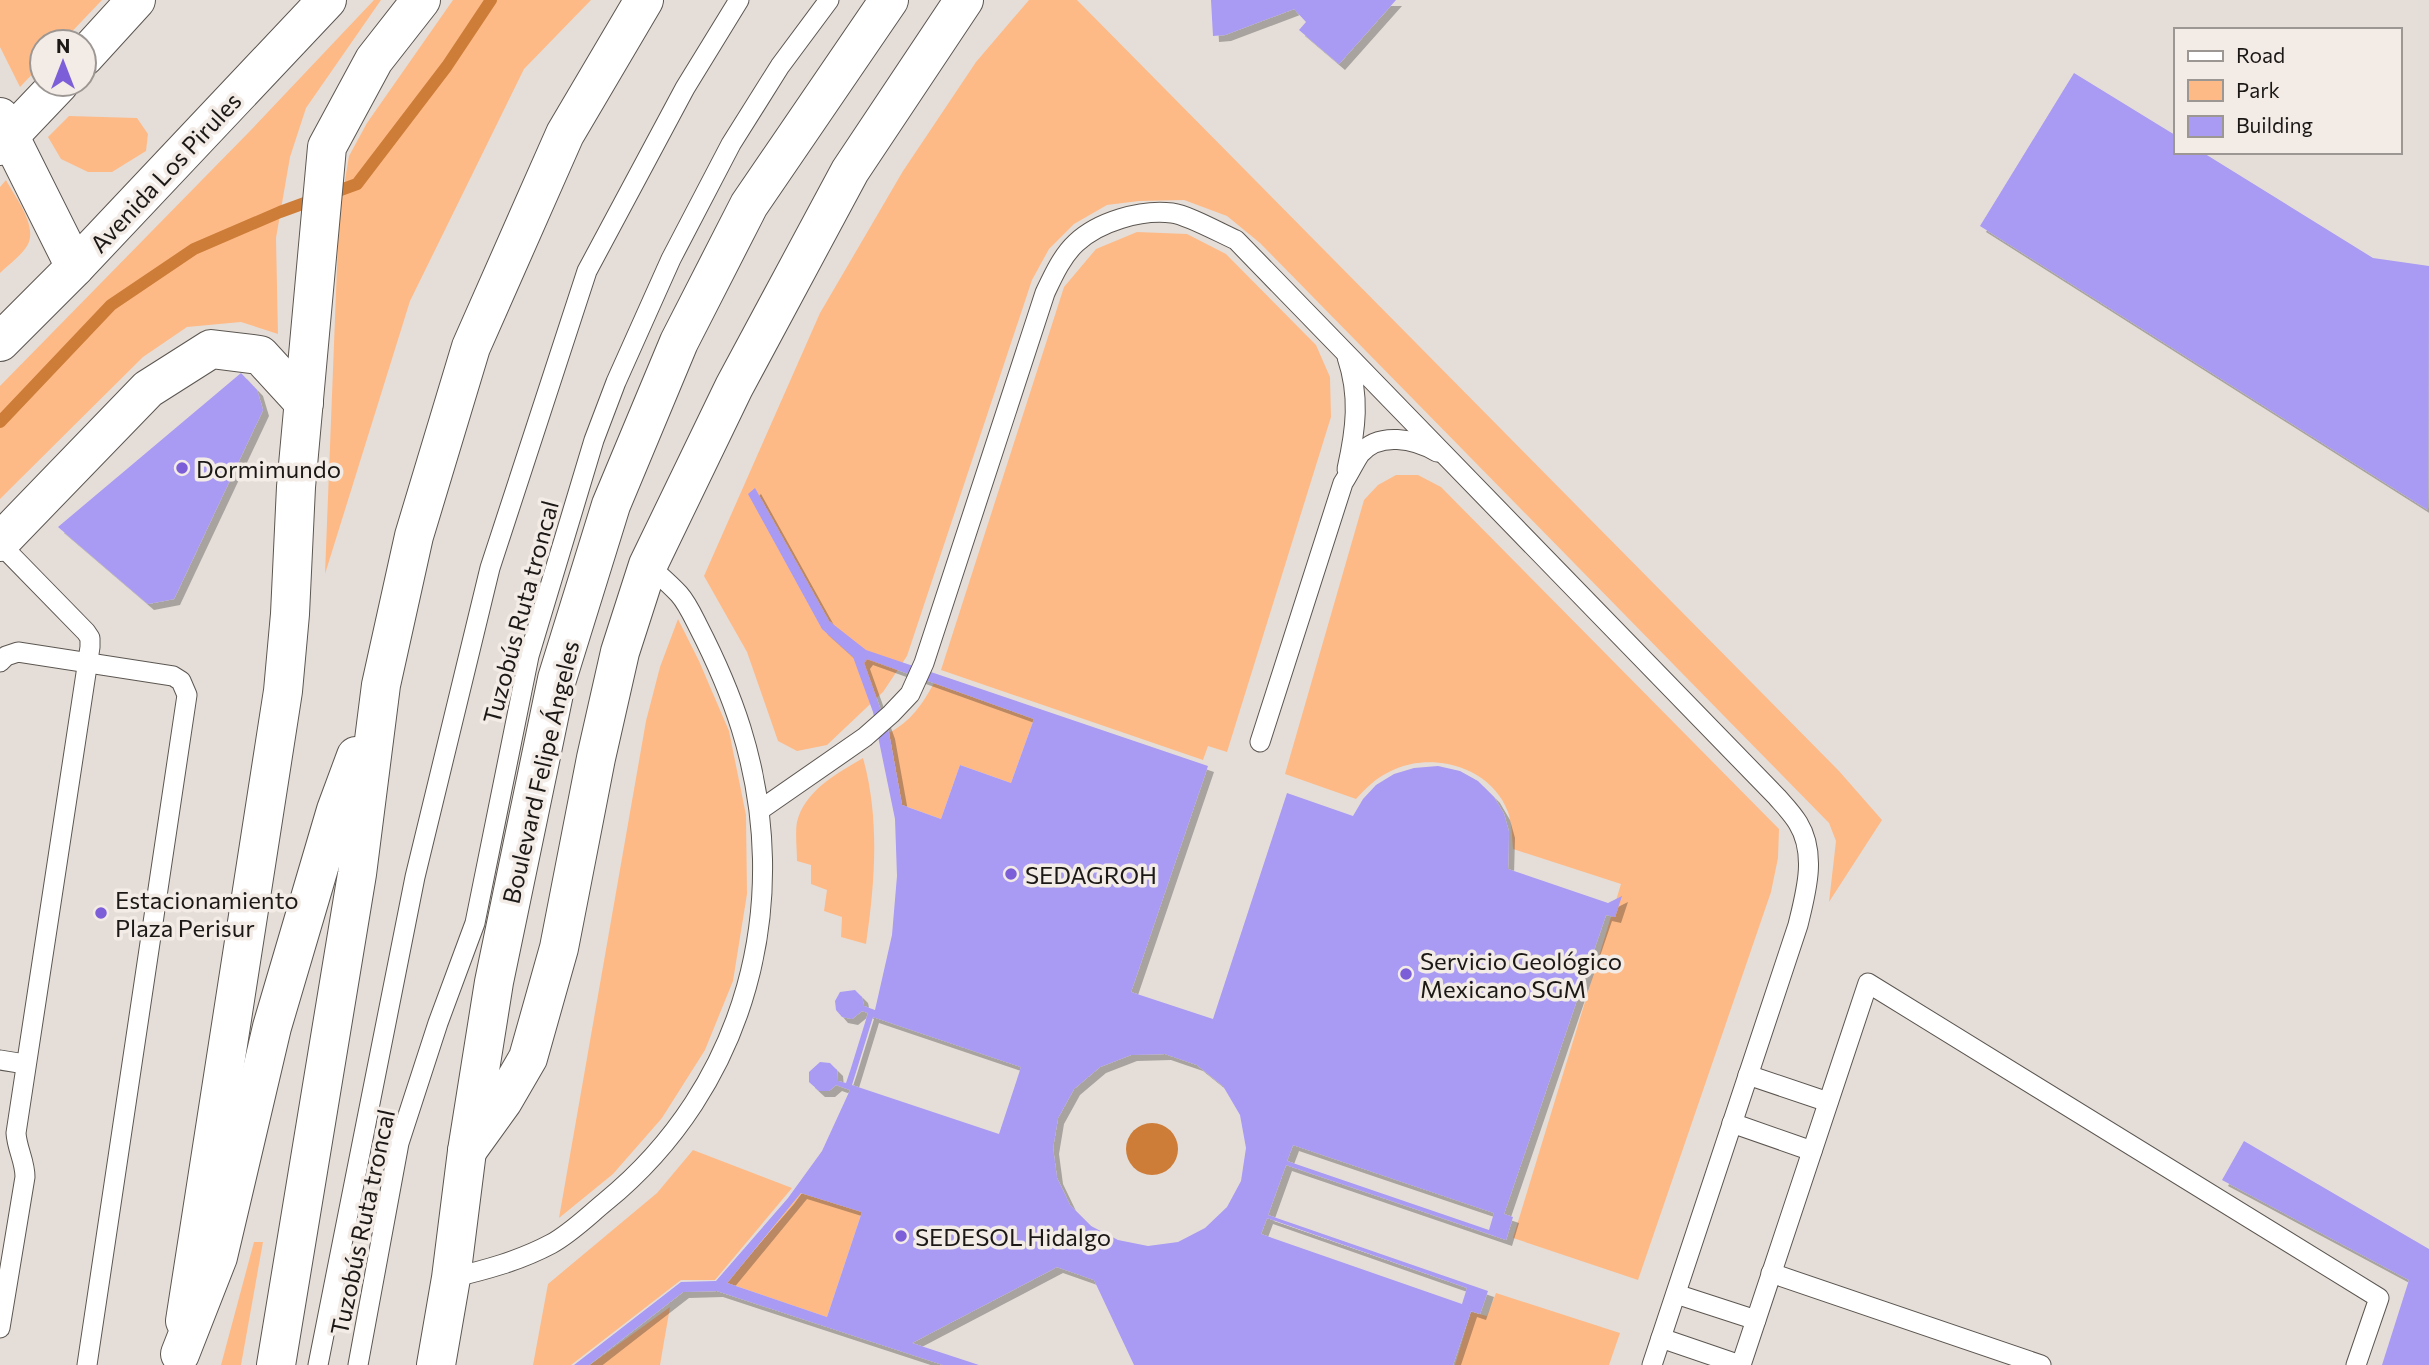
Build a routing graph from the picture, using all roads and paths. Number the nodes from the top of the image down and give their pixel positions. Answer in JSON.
{"nodes":[{"id":1,"x":136,"y":0,"type":"edge"},
{"id":2,"x":327,"y":0,"type":"edge"},
{"id":3,"x":421,"y":0,"type":"edge"},
{"id":4,"x":644,"y":0,"type":"edge"},
{"id":5,"x":739,"y":0,"type":"edge"},
{"id":6,"x":829,"y":0,"type":"edge"},
{"id":7,"x":889,"y":0,"type":"edge"},
{"id":8,"x":964,"y":0,"type":"edge"},
{"id":9,"x":98,"y":42,"type":"edge"},
{"id":10,"x":43,"y":98,"type":"edge"},
{"id":11,"x":3,"y":133,"type":"edge"},
{"id":12,"x":75,"y":267,"type":"junction"},
{"id":13,"x":0,"y":342,"type":"edge"},
{"id":14,"x":1345,"y":353,"type":"junction"},
{"id":15,"x":304,"y":403,"type":"junction"},
{"id":16,"x":1447,"y":458,"type":"junction"},
{"id":17,"x":1343,"y":483,"type":"junction"},
{"id":18,"x":0,"y":543,"type":"edge"},
{"id":19,"x":648,"y":565,"type":"junction"},
{"id":20,"x":0,"y":662,"type":"edge"},
{"id":21,"x":88,"y":663,"type":"junction"},
{"id":22,"x":381,"y":685,"type":"junction"},
{"id":23,"x":1261,"y":742,"type":"dead end"},
{"id":24,"x":760,"y":810,"type":"junction"},
{"id":25,"x":0,"y":1060,"type":"edge"},
{"id":26,"x":25,"y":1064,"type":"junction"},
{"id":27,"x":1748,"y":1074,"type":"junction"},
{"id":28,"x":1828,"y":1102,"type":"junction"},
{"id":29,"x":1732,"y":1123,"type":"junction"},
{"id":30,"x":467,"y":1151,"type":"junction"},
{"id":31,"x":1812,"y":1151,"type":"junction"},
{"id":32,"x":1771,"y":1273,"type":"junction"},
{"id":33,"x":451,"y":1278,"type":"junction"},
{"id":34,"x":1676,"y":1294,"type":"junction"},
{"id":35,"x":1756,"y":1320,"type":"junction"},
{"id":36,"x":0,"y":1328,"type":"edge"},
{"id":37,"x":1661,"y":1338,"type":"junction"},
{"id":38,"x":179,"y":1360,"type":"edge"},
{"id":39,"x":88,"y":1365,"type":"edge"},
{"id":40,"x":276,"y":1365,"type":"edge"},
{"id":41,"x":318,"y":1365,"type":"edge"},
{"id":42,"x":358,"y":1365,"type":"edge"},
{"id":43,"x":436,"y":1365,"type":"edge"},
{"id":44,"x":1652,"y":1365,"type":"edge"},
{"id":45,"x":1741,"y":1365,"type":"edge"},
{"id":46,"x":2041,"y":1365,"type":"edge"},
{"id":47,"x":2356,"y":1365,"type":"edge"}],
"edges":[{"from":1,"to":9,"type":"main road"},
{"from":2,"to":12,"type":"main road","name":"Avenida Los Pirules"},
{"from":3,"to":15,"type":"main road"},
{"from":4,"to":22,"type":"main road"},
{"from":5,"to":41,"type":"lane","name":"Tuzobús Ruta troncal"},
{"from":6,"to":42,"type":"lane","name":"Tuzobús Ruta troncal"},
{"from":7,"to":30,"type":"main road","name":"Boulevard Felipe Ángeles"},
{"from":8,"to":19,"type":"main road"},
{"from":10,"to":11,"type":"main road"},
{"from":11,"to":12,"type":"main road"},
{"from":12,"to":13,"type":"main road","name":"Avenida Los Pirules"},
{"from":14,"to":16,"type":"lane"},
{"from":14,"to":17,"type":"lane"},
{"from":14,"to":24,"type":"lane"},
{"from":15,"to":18,"type":"main road"},
{"from":15,"to":38,"type":"main road"},
{"from":16,"to":17,"type":"lane"},
{"from":16,"to":27,"type":"lane"},
{"from":17,"to":23,"type":"lane"},
{"from":18,"to":21,"type":"lane"},
{"from":19,"to":24,"type":"lane"},
{"from":19,"to":30,"type":"main road"},
{"from":20,"to":21,"type":"lane"},
{"from":21,"to":26,"type":"lane"},
{"from":21,"to":39,"type":"lane"},
{"from":22,"to":38,"type":"main road"},
{"from":22,"to":40,"type":"main road"},
{"from":24,"to":33,"type":"lane"},
{"from":25,"to":26,"type":"lane"},
{"from":26,"to":36,"type":"lane"},
{"from":27,"to":28,"type":"lane"},
{"from":27,"to":29,"type":"lane"},
{"from":28,"to":31,"type":"lane"},
{"from":28,"to":47,"type":"lane"},
{"from":29,"to":31,"type":"lane"},
{"from":29,"to":34,"type":"lane"},
{"from":30,"to":33,"type":"main road","name":"Boulevard Felipe Ángeles"},
{"from":31,"to":32,"type":"lane"},
{"from":32,"to":35,"type":"lane"},
{"from":32,"to":46,"type":"lane"},
{"from":33,"to":43,"type":"main road","name":"Boulevard Felipe Ángeles"},
{"from":34,"to":35,"type":"lane"},
{"from":34,"to":37,"type":"lane"},
{"from":35,"to":45,"type":"lane"},
{"from":37,"to":44,"type":"lane"},
{"from":37,"to":45,"type":"lane"}]}
